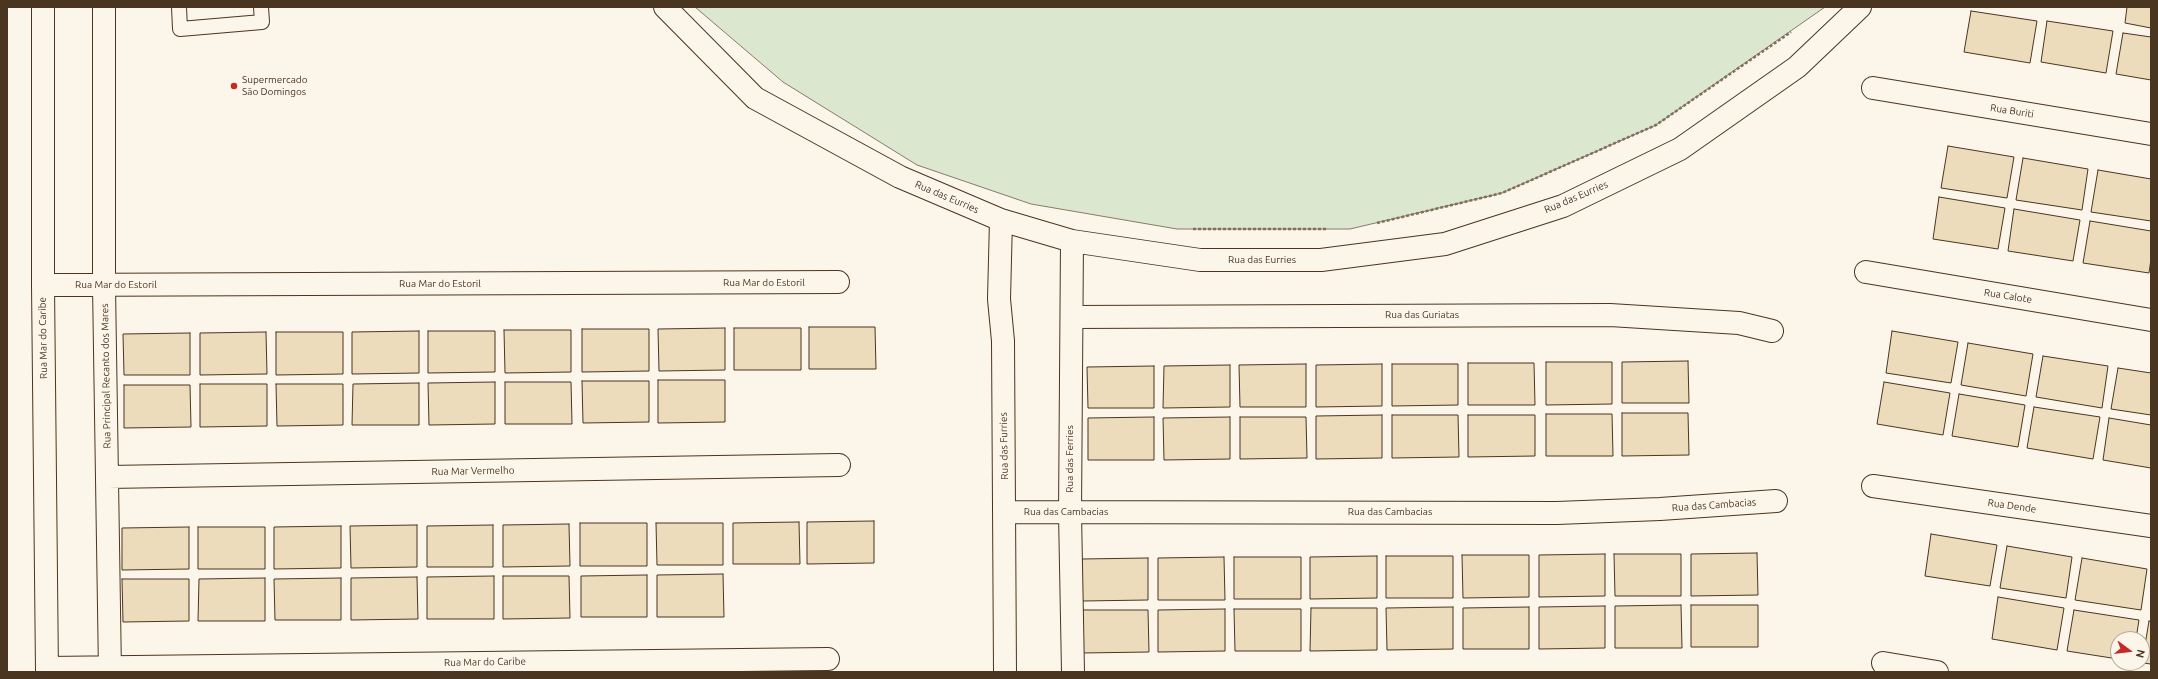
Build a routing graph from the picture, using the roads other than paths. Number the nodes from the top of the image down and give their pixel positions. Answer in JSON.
{"nodes":[{"id":1,"x":43,"y":7,"type":"edge"},
{"id":2,"x":104,"y":7,"type":"edge"},
{"id":3,"x":179,"y":7,"type":"edge"},
{"id":4,"x":261,"y":7,"type":"edge"},
{"id":5,"x":664,"y":7,"type":"edge"},
{"id":6,"x":1860,"y":7,"type":"edge"},
{"id":7,"x":1872,"y":88,"type":"dead end"},
{"id":8,"x":2151,"y":134,"type":"edge"},
{"id":9,"x":1001,"y":220,"type":"junction"},
{"id":10,"x":1072,"y":241,"type":"junction"},
{"id":11,"x":1866,"y":272,"type":"dead end"},
{"id":12,"x":838,"y":282,"type":"dead end"},
{"id":13,"x":43,"y":285,"type":"junction"},
{"id":14,"x":104,"y":286,"type":"junction"},
{"id":15,"x":1072,"y":318,"type":"junction"},
{"id":16,"x":2151,"y":320,"type":"edge"},
{"id":17,"x":1772,"y":331,"type":"dead end"},
{"id":18,"x":839,"y":465,"type":"dead end"},
{"id":19,"x":108,"y":477,"type":"junction"},
{"id":20,"x":1873,"y":486,"type":"dead end"},
{"id":21,"x":1776,"y":501,"type":"dead end"},
{"id":22,"x":1005,"y":512,"type":"junction"},
{"id":23,"x":1070,"y":513,"type":"junction"},
{"id":24,"x":2151,"y":526,"type":"edge"},
{"id":25,"x":828,"y":659,"type":"dead end"},
{"id":26,"x":1884,"y":663,"type":"dead end"},
{"id":27,"x":110,"y":669,"type":"edge"},
{"id":28,"x":46,"y":670,"type":"edge"},
{"id":29,"x":1005,"y":672,"type":"edge"},
{"id":30,"x":1073,"y":672,"type":"edge"},
{"id":31,"x":1937,"y":672,"type":"edge"}],
"edges":[{"from":1,"to":13,"type":"street","name":"Rua Mar do Caribe"},
{"from":2,"to":14,"type":"street","name":"Rua Principal Recanto dos Mares"},
{"from":3,"to":4,"type":"lane"},
{"from":5,"to":9,"type":"street","name":"Rua das Eurries"},
{"from":6,"to":10,"type":"street","name":"Rua das Eurries"},
{"from":7,"to":8,"type":"street","name":"Rua Buriti"},
{"from":9,"to":10,"type":"street","name":"Rua das Eurries"},
{"from":9,"to":22,"type":"street","name":"Rua das Furries"},
{"from":10,"to":15,"type":"street","name":"Rua das Ferries"},
{"from":11,"to":16,"type":"street","name":"Rua Calote"},
{"from":12,"to":14,"type":"street","name":"Rua Mar do Estoril"},
{"from":13,"to":14,"type":"street","name":"Rua Mar do Estoril"},
{"from":13,"to":28,"type":"street","name":"Rua Mar do Caribe"},
{"from":14,"to":19,"type":"street","name":"Rua Principal Recanto dos Mares"},
{"from":15,"to":17,"type":"street","name":"Rua das Guriatas"},
{"from":15,"to":23,"type":"street","name":"Rua das Ferries"},
{"from":18,"to":19,"type":"street","name":"Rua Mar Vermelho"},
{"from":19,"to":27,"type":"street","name":"Rua Principal Recanto dos Mares"},
{"from":20,"to":24,"type":"street","name":"Rua Dende"},
{"from":21,"to":23,"type":"street","name":"Rua das Cambacias"},
{"from":22,"to":23,"type":"street","name":"Rua das Cambacias"},
{"from":22,"to":29,"type":"street","name":"Rua das Furries"},
{"from":23,"to":30,"type":"street","name":"Rua das Ferries"},
{"from":25,"to":27,"type":"street","name":"Rua Mar do Caribe"},
{"from":26,"to":31,"type":"street"},
{"from":27,"to":28,"type":"street","name":"Rua Mar do Caribe"}]}
